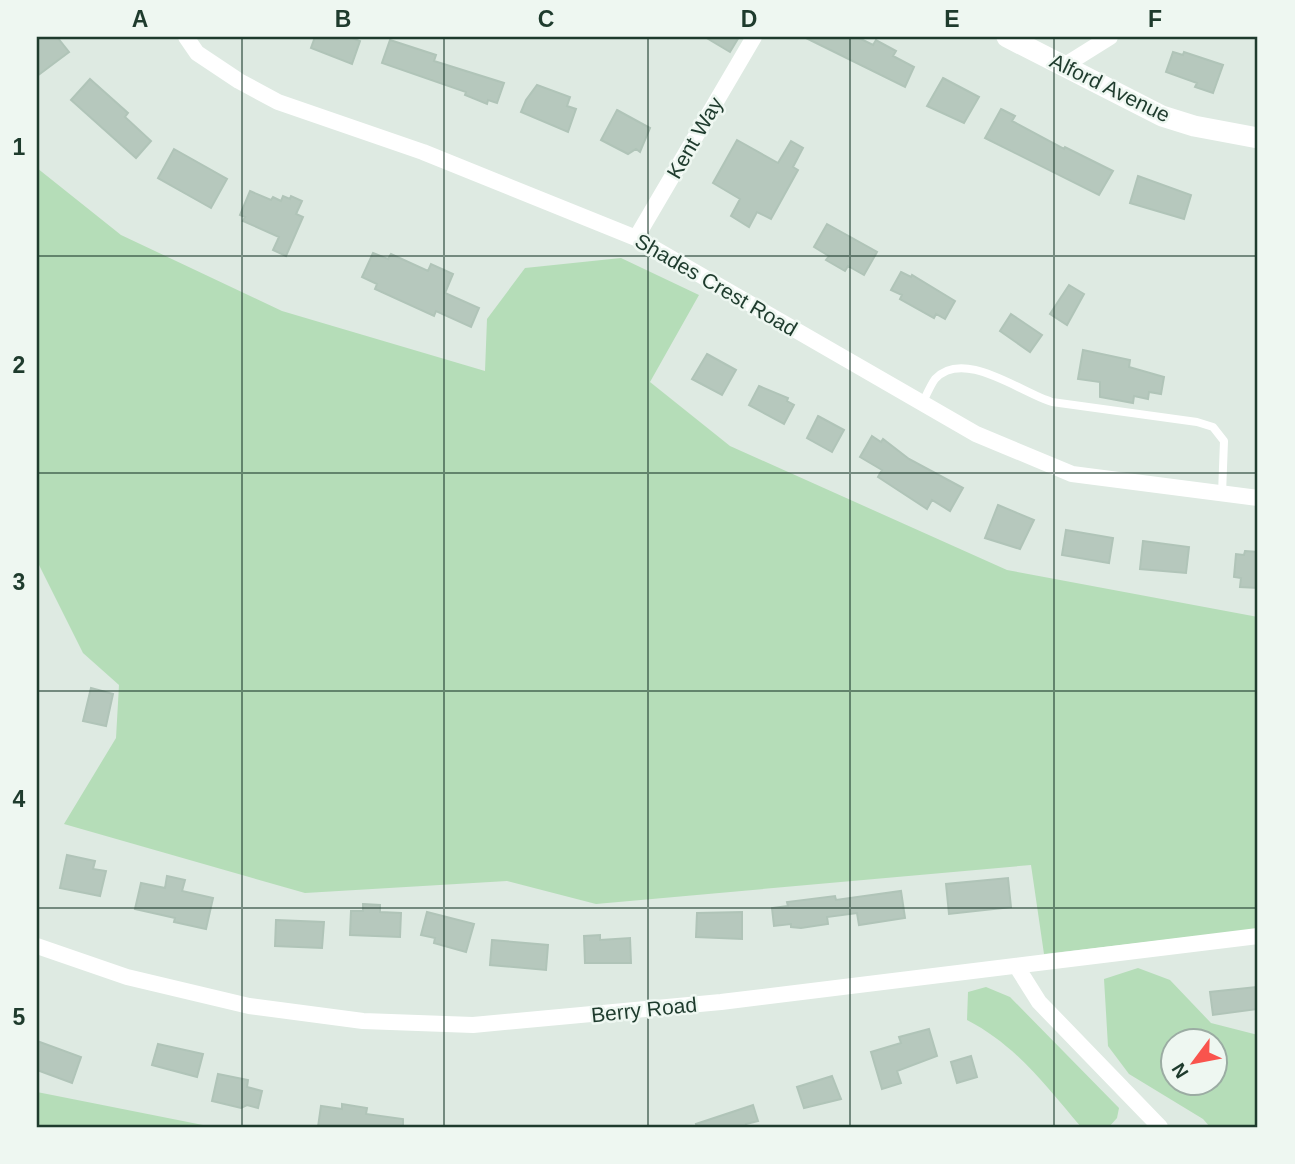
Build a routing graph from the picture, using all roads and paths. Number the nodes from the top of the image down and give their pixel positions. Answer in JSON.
{"nodes":[{"id":1,"x":186,"y":37,"type":"edge"},
{"id":2,"x":754,"y":37,"type":"edge"},
{"id":3,"x":1007,"y":37,"type":"edge"},
{"id":4,"x":1110,"y":37,"type":"edge"},
{"id":5,"x":1062,"y":67,"type":"junction"},
{"id":6,"x":1258,"y":138,"type":"edge"},
{"id":7,"x":635,"y":238,"type":"junction"},
{"id":8,"x":922,"y":404,"type":"junction"},
{"id":9,"x":1222,"y":494,"type":"junction"},
{"id":10,"x":1258,"y":498,"type":"edge"},
{"id":11,"x":1258,"y":936,"type":"edge"},
{"id":12,"x":37,"y":946,"type":"edge"},
{"id":13,"x":1017,"y":967,"type":"junction"},
{"id":14,"x":1160,"y":1127,"type":"edge"}],
"edges":[{"from":1,"to":7,"type":"street","name":"Shades Crest Road"},
{"from":2,"to":7,"type":"street","name":"Kent Way"},
{"from":3,"to":5,"type":"street","name":"Alford Avenue"},
{"from":4,"to":5,"type":"street"},
{"from":5,"to":6,"type":"street","name":"Alford Avenue"},
{"from":7,"to":8,"type":"street","name":"Shades Crest Road"},
{"from":8,"to":9,"type":"street","name":"Shades Crest Road"},
{"from":8,"to":9,"type":"lane"},
{"from":9,"to":10,"type":"street","name":"Shades Crest Road"},
{"from":11,"to":13,"type":"street","name":"Berry Road"},
{"from":12,"to":13,"type":"street","name":"Berry Road"},
{"from":13,"to":14,"type":"street"}]}
